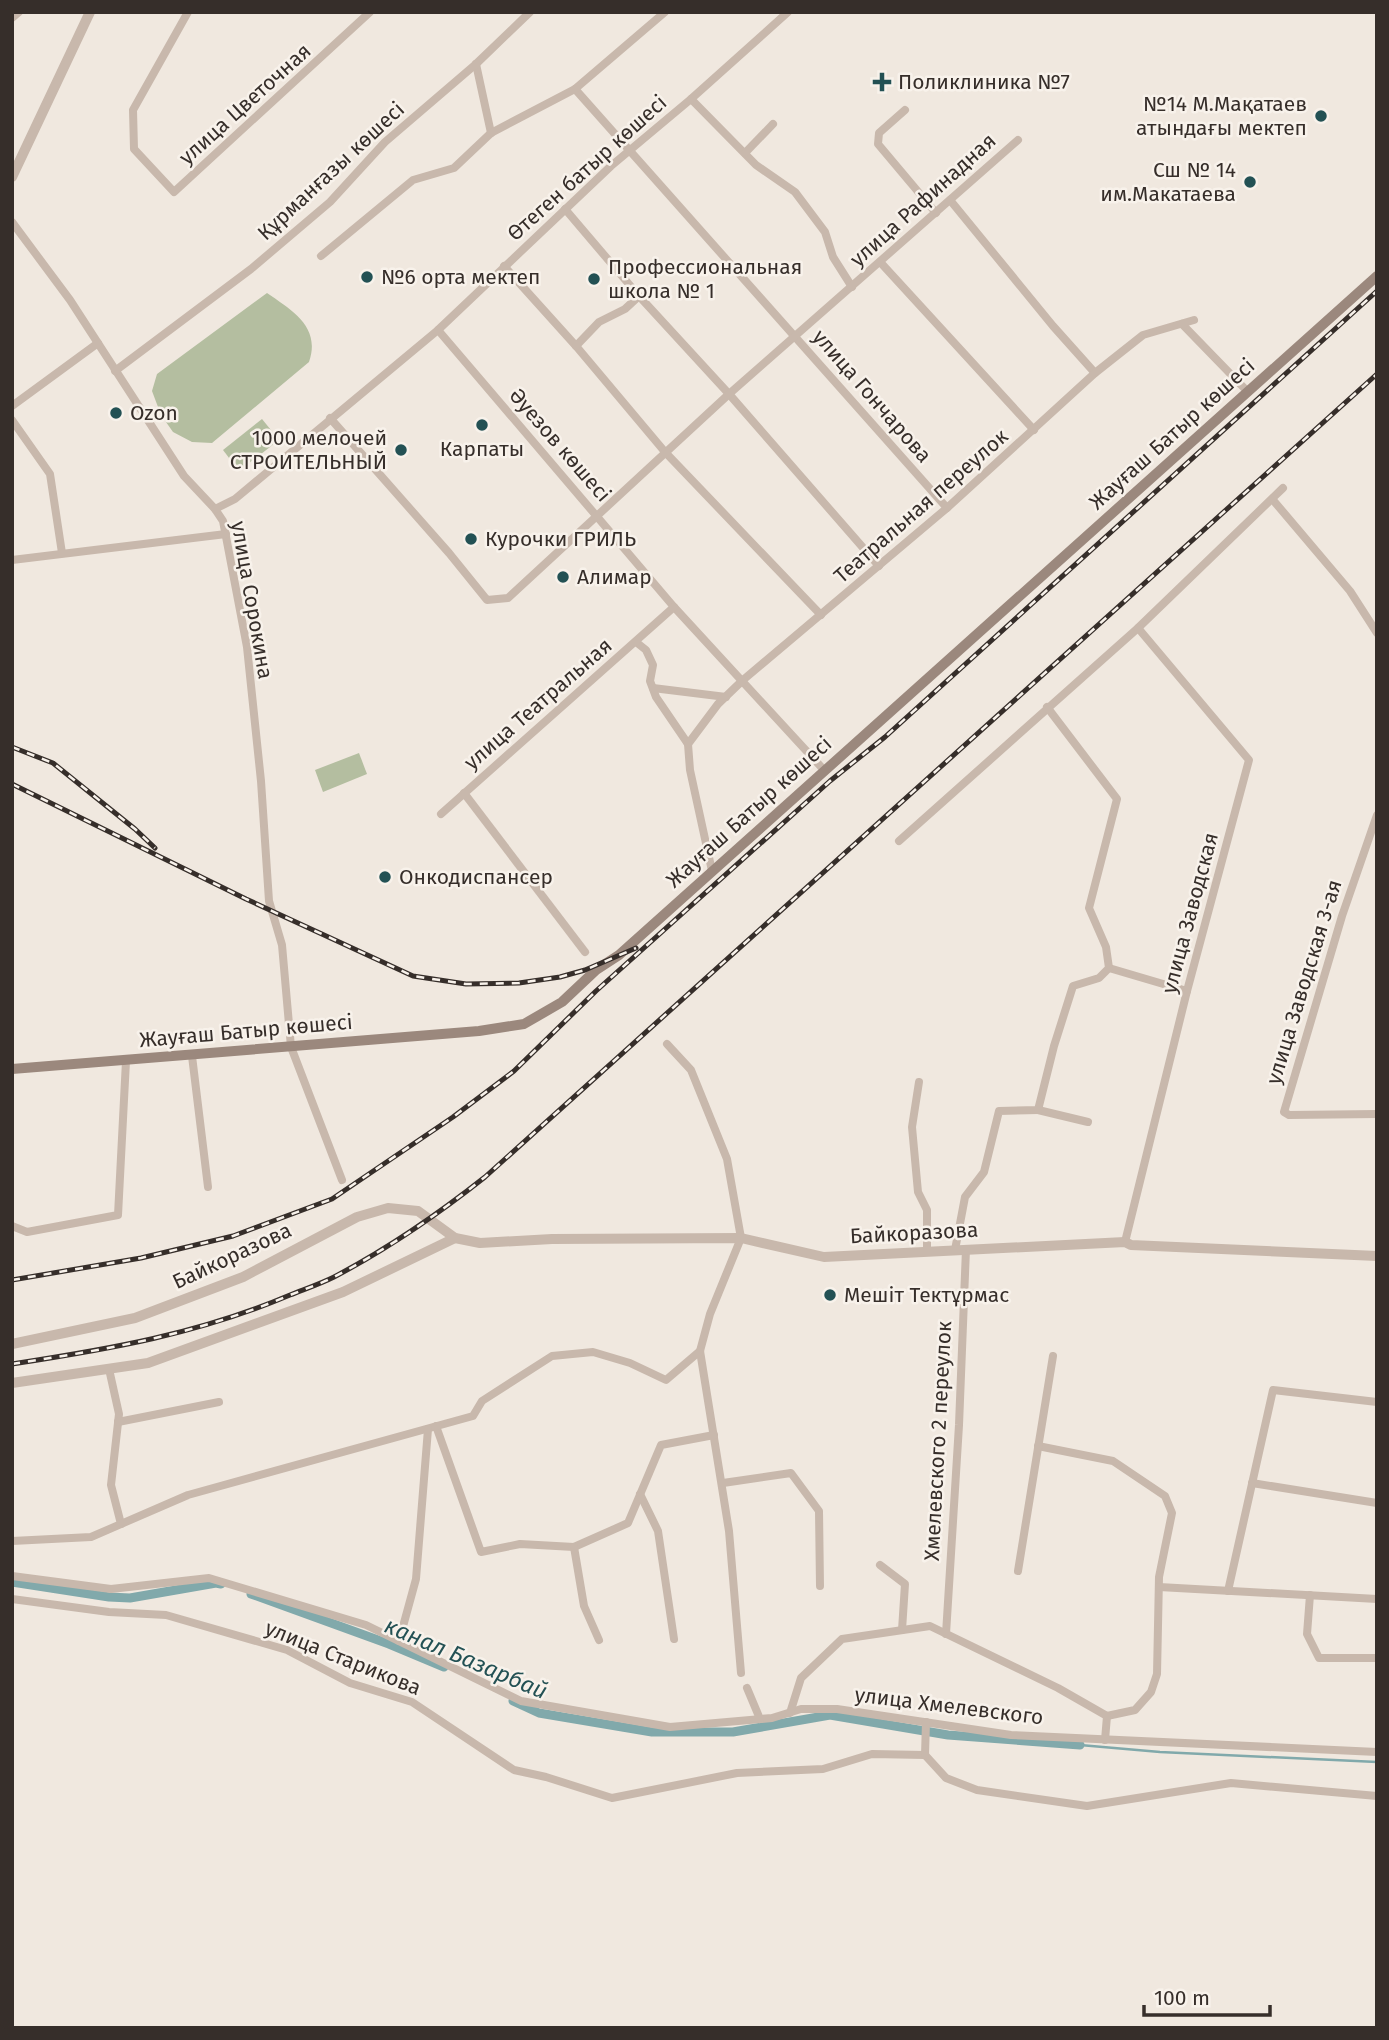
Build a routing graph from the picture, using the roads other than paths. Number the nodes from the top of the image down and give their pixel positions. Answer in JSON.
{"nodes":[{"id":1,"x":19,"y":12,"type":"edge"},
{"id":2,"x":90,"y":12,"type":"edge"},
{"id":3,"x":188,"y":12,"type":"edge"},
{"id":4,"x":370,"y":12,"type":"edge"},
{"id":5,"x":514,"y":12,"type":"edge"},
{"id":6,"x":530,"y":12,"type":"edge"},
{"id":7,"x":665,"y":12,"type":"edge"},
{"id":8,"x":788,"y":12,"type":"edge"},
{"id":9,"x":12,"y":18,"type":"edge"},
{"id":10,"x":521,"y":20,"type":"junction"},
{"id":11,"x":477,"y":64,"type":"junction"},
{"id":12,"x":575,"y":89,"type":"junction"},
{"id":13,"x":691,"y":99,"type":"junction"},
{"id":14,"x":905,"y":110,"type":"dead end"},
{"id":15,"x":773,"y":124,"type":"dead end"},
{"id":16,"x":491,"y":133,"type":"junction"},
{"id":17,"x":1018,"y":140,"type":"dead end"},
{"id":18,"x":631,"y":151,"type":"junction"},
{"id":19,"x":745,"y":153,"type":"junction"},
{"id":20,"x":12,"y":177,"type":"edge"},
{"id":21,"x":950,"y":200,"type":"junction"},
{"id":22,"x":565,"y":209,"type":"junction"},
{"id":23,"x":936,"y":213,"type":"junction"},
{"id":24,"x":12,"y":222,"type":"edge"},
{"id":25,"x":321,"y":256,"type":"dead end"},
{"id":26,"x":881,"y":263,"type":"junction"},
{"id":27,"x":504,"y":266,"type":"junction"},
{"id":28,"x":1377,"y":276,"type":"edge"},
{"id":29,"x":852,"y":287,"type":"junction"},
{"id":30,"x":639,"y":296,"type":"junction"},
{"id":31,"x":1194,"y":320,"type":"dead end"},
{"id":32,"x":1182,"y":324,"type":"junction"},
{"id":33,"x":438,"y":330,"type":"junction"},
{"id":34,"x":796,"y":337,"type":"junction"},
{"id":35,"x":99,"y":343,"type":"junction"},
{"id":36,"x":576,"y":346,"type":"junction"},
{"id":37,"x":115,"y":371,"type":"junction"},
{"id":38,"x":1095,"y":373,"type":"junction"},
{"id":39,"x":1248,"y":392,"type":"junction"},
{"id":40,"x":729,"y":394,"type":"junction"},
{"id":41,"x":12,"y":406,"type":"edge"},
{"id":42,"x":330,"y":418,"type":"junction"},
{"id":43,"x":12,"y":421,"type":"edge"},
{"id":44,"x":1034,"y":430,"type":"junction"},
{"id":45,"x":665,"y":452,"type":"junction"},
{"id":46,"x":1283,"y":488,"type":"dead end"},
{"id":47,"x":1272,"y":500,"type":"junction"},
{"id":48,"x":947,"y":508,"type":"junction"},
{"id":49,"x":215,"y":509,"type":"junction"},
{"id":50,"x":597,"y":515,"type":"junction"},
{"id":51,"x":226,"y":534,"type":"junction"},
{"id":52,"x":62,"y":553,"type":"junction"},
{"id":53,"x":12,"y":560,"type":"edge"},
{"id":54,"x":879,"y":566,"type":"junction"},
{"id":55,"x":674,"y":607,"type":"junction"},
{"id":56,"x":821,"y":615,"type":"junction"},
{"id":57,"x":1138,"y":628,"type":"junction"},
{"id":58,"x":1377,"y":633,"type":"edge"},
{"id":59,"x":636,"y":642,"type":"junction"},
{"id":60,"x":743,"y":680,"type":"junction"},
{"id":61,"x":653,"y":688,"type":"junction"},
{"id":62,"x":726,"y":697,"type":"junction"},
{"id":63,"x":1046,"y":707,"type":"junction"},
{"id":64,"x":688,"y":744,"type":"junction"},
{"id":65,"x":824,"y":770,"type":"junction"},
{"id":66,"x":464,"y":793,"type":"junction"},
{"id":67,"x":441,"y":814,"type":"dead end"},
{"id":68,"x":1377,"y":815,"type":"edge"},
{"id":69,"x":899,"y":841,"type":"dead end"},
{"id":70,"x":712,"y":871,"type":"junction"},
{"id":71,"x":585,"y":952,"type":"dead end"},
{"id":72,"x":1109,"y":968,"type":"junction"},
{"id":73,"x":1187,"y":991,"type":"junction"},
{"id":74,"x":667,"y":1045,"type":"dead end"},
{"id":75,"x":291,"y":1047,"type":"junction"},
{"id":76,"x":192,"y":1056,"type":"junction"},
{"id":77,"x":126,"y":1061,"type":"junction"},
{"id":78,"x":12,"y":1069,"type":"edge"},
{"id":79,"x":919,"y":1082,"type":"dead end"},
{"id":80,"x":1038,"y":1110,"type":"junction"},
{"id":81,"x":1377,"y":1114,"type":"edge"},
{"id":82,"x":1088,"y":1122,"type":"dead end"},
{"id":83,"x":342,"y":1180,"type":"dead end"},
{"id":84,"x":208,"y":1187,"type":"dead end"},
{"id":85,"x":12,"y":1226,"type":"edge"},
{"id":86,"x":455,"y":1238,"type":"junction"},
{"id":87,"x":741,"y":1238,"type":"junction"},
{"id":88,"x":1125,"y":1242,"type":"junction"},
{"id":89,"x":960,"y":1249,"type":"junction"},
{"id":90,"x":927,"y":1251,"type":"junction"},
{"id":91,"x":1377,"y":1256,"type":"edge"},
{"id":92,"x":12,"y":1344,"type":"edge"},
{"id":93,"x":700,"y":1351,"type":"junction"},
{"id":94,"x":1053,"y":1356,"type":"dead end"},
{"id":95,"x":109,"y":1369,"type":"junction"},
{"id":96,"x":12,"y":1383,"type":"edge"},
{"id":97,"x":219,"y":1402,"type":"dead end"},
{"id":98,"x":1377,"y":1402,"type":"edge"},
{"id":99,"x":118,"y":1422,"type":"junction"},
{"id":100,"x":432,"y":1427,"type":"junction"},
{"id":101,"x":715,"y":1435,"type":"junction"},
{"id":102,"x":1038,"y":1446,"type":"junction"},
{"id":103,"x":723,"y":1483,"type":"junction"},
{"id":104,"x":1252,"y":1483,"type":"junction"},
{"id":105,"x":640,"y":1494,"type":"junction"},
{"id":106,"x":1377,"y":1503,"type":"edge"},
{"id":107,"x":121,"y":1524,"type":"junction"},
{"id":108,"x":12,"y":1541,"type":"edge"},
{"id":109,"x":574,"y":1547,"type":"junction"},
{"id":110,"x":880,"y":1565,"type":"dead end"},
{"id":111,"x":1018,"y":1571,"type":"dead end"},
{"id":112,"x":12,"y":1576,"type":"edge"},
{"id":113,"x":820,"y":1586,"type":"dead end"},
{"id":114,"x":1158,"y":1587,"type":"junction"},
{"id":115,"x":1228,"y":1591,"type":"junction"},
{"id":116,"x":1310,"y":1595,"type":"junction"},
{"id":117,"x":12,"y":1599,"type":"edge"},
{"id":118,"x":1377,"y":1599,"type":"edge"},
{"id":119,"x":902,"y":1630,"type":"junction"},
{"id":120,"x":946,"y":1634,"type":"junction"},
{"id":121,"x":674,"y":1639,"type":"dead end"},
{"id":122,"x":599,"y":1640,"type":"dead end"},
{"id":123,"x":399,"y":1641,"type":"junction"},
{"id":124,"x":1377,"y":1658,"type":"edge"},
{"id":125,"x":741,"y":1673,"type":"dead end"},
{"id":126,"x":747,"y":1688,"type":"dead end"},
{"id":127,"x":789,"y":1713,"type":"junction"},
{"id":128,"x":1107,"y":1716,"type":"junction"},
{"id":129,"x":761,"y":1719,"type":"junction"},
{"id":130,"x":926,"y":1723,"type":"junction"},
{"id":131,"x":1105,"y":1740,"type":"junction"},
{"id":132,"x":1377,"y":1752,"type":"edge"},
{"id":133,"x":925,"y":1753,"type":"junction"},
{"id":134,"x":1377,"y":1796,"type":"edge"}],
"edges":[{"from":1,"to":9,"type":"street"},
{"from":2,"to":20,"type":"street"},
{"from":3,"to":4,"type":"street","name":"улица Цветочная"},
{"from":5,"to":10,"type":"street"},
{"from":6,"to":10,"type":"street","name":"Құрманғазы көшесі"},
{"from":7,"to":12,"type":"street"},
{"from":8,"to":13,"type":"street","name":"Өтеген батыр көшесі"},
{"from":10,"to":11,"type":"street","name":"Құрманғазы көшесі"},
{"from":11,"to":16,"type":"street"},
{"from":11,"to":37,"type":"street","name":"Құрманғазы көшесі"},
{"from":12,"to":16,"type":"street"},
{"from":12,"to":18,"type":"street","name":"улица Гончарова"},
{"from":13,"to":18,"type":"street","name":"Өтеген батыр көшесі"},
{"from":13,"to":19,"type":"street","name":"улица Рафинадная"},
{"from":14,"to":23,"type":"street"},
{"from":15,"to":19,"type":"street"},
{"from":16,"to":25,"type":"street"},
{"from":17,"to":21,"type":"street","name":"улица Рафинадная"},
{"from":18,"to":22,"type":"street","name":"Өтеген батыр көшесі"},
{"from":18,"to":34,"type":"street","name":"улица Гончарова"},
{"from":19,"to":29,"type":"street","name":"улица Рафинадная"},
{"from":21,"to":23,"type":"street","name":"улица Рафинадная"},
{"from":21,"to":38,"type":"street"},
{"from":22,"to":27,"type":"street","name":"Өтеген батыр көшесі"},
{"from":22,"to":30,"type":"street"},
{"from":23,"to":26,"type":"street","name":"улица Рафинадная"},
{"from":24,"to":35,"type":"street","name":"улица Сорокина"},
{"from":26,"to":29,"type":"street","name":"улица Рафинадная"},
{"from":26,"to":44,"type":"street"},
{"from":27,"to":33,"type":"street","name":"Өтеген батыр көшесі"},
{"from":27,"to":36,"type":"street"},
{"from":28,"to":39,"type":"main road","name":"Жауғаш Батыр көшесі"},
{"from":29,"to":34,"type":"street","name":"улица Рафинадная"},
{"from":30,"to":36,"type":"street"},
{"from":30,"to":40,"type":"street"},
{"from":31,"to":32,"type":"street","name":"Театральная переулок"},
{"from":32,"to":38,"type":"street","name":"Театральная переулок"},
{"from":32,"to":39,"type":"street"},
{"from":33,"to":42,"type":"street","name":"Өтеген батыр көшесі"},
{"from":33,"to":50,"type":"street","name":"Әуезов көшесі"},
{"from":34,"to":40,"type":"street","name":"улица Рафинадная"},
{"from":34,"to":48,"type":"street","name":"улица Гончарова"},
{"from":35,"to":37,"type":"street","name":"улица Сорокина"},
{"from":35,"to":41,"type":"street"},
{"from":36,"to":45,"type":"street"},
{"from":37,"to":49,"type":"street","name":"улица Сорокина"},
{"from":38,"to":44,"type":"street","name":"Театральная переулок"},
{"from":39,"to":65,"type":"main road","name":"Жауғаш Батыр көшесі"},
{"from":40,"to":45,"type":"street","name":"улица Рафинадная"},
{"from":40,"to":54,"type":"street"},
{"from":42,"to":49,"type":"street","name":"Өтеген батыр көшесі"},
{"from":42,"to":50,"type":"street","name":"улица Рафинадная"},
{"from":43,"to":52,"type":"street"},
{"from":44,"to":48,"type":"street","name":"Театральная переулок"},
{"from":45,"to":50,"type":"street","name":"улица Рафинадная"},
{"from":45,"to":56,"type":"street"},
{"from":46,"to":47,"type":"street"},
{"from":47,"to":57,"type":"street"},
{"from":47,"to":58,"type":"street"},
{"from":48,"to":54,"type":"street","name":"Театральная переулок"},
{"from":49,"to":51,"type":"street","name":"улица Сорокина"},
{"from":50,"to":55,"type":"street","name":"Әуезов көшесі"},
{"from":51,"to":52,"type":"street"},
{"from":51,"to":75,"type":"street","name":"улица Сорокина"},
{"from":52,"to":53,"type":"street"},
{"from":54,"to":56,"type":"street","name":"Театральная переулок"},
{"from":55,"to":59,"type":"street","name":"улица Театральная"},
{"from":55,"to":60,"type":"street","name":"Әуезов көшесі"},
{"from":56,"to":60,"type":"street","name":"Театральная переулок"},
{"from":57,"to":63,"type":"street"},
{"from":57,"to":73,"type":"street","name":"улица Заводская"},
{"from":59,"to":61,"type":"street","name":"улица Театральная"},
{"from":59,"to":66,"type":"street","name":"улица Театральная"},
{"from":60,"to":62,"type":"street","name":"Театральная переулок"},
{"from":60,"to":65,"type":"street","name":"Әуезов көшесі"},
{"from":61,"to":62,"type":"street"},
{"from":61,"to":64,"type":"street","name":"улица Театральная"},
{"from":62,"to":64,"type":"street","name":"Театральная переулок"},
{"from":63,"to":69,"type":"street"},
{"from":63,"to":72,"type":"street"},
{"from":64,"to":70,"type":"street","name":"улица Театральная"},
{"from":65,"to":70,"type":"main road","name":"Жауғаш Батыр көшесі"},
{"from":66,"to":67,"type":"street","name":"улица Театральная"},
{"from":66,"to":71,"type":"street","name":"улица Театральная"},
{"from":68,"to":81,"type":"street","name":"улица Заводская 3-ая"},
{"from":70,"to":75,"type":"main road","name":"Жауғаш Батыр көшесі"},
{"from":72,"to":73,"type":"street"},
{"from":72,"to":80,"type":"street"},
{"from":73,"to":88,"type":"street","name":"улица Заводская"},
{"from":74,"to":87,"type":"street"},
{"from":75,"to":76,"type":"main road","name":"Жауғаш Батыр көшесі"},
{"from":75,"to":83,"type":"street","name":"улица Сорокина"},
{"from":76,"to":77,"type":"main road","name":"Жауғаш Батыр көшесі"},
{"from":76,"to":84,"type":"street"},
{"from":77,"to":78,"type":"main road","name":"Жауғаш Батыр көшесі"},
{"from":77,"to":85,"type":"street"},
{"from":79,"to":90,"type":"street"},
{"from":80,"to":82,"type":"street"},
{"from":80,"to":89,"type":"street","name":"Хмелевского 2 переулок"},
{"from":86,"to":87,"type":"street","name":"Байкоразова"},
{"from":86,"to":92,"type":"street","name":"Байкоразова"},
{"from":86,"to":95,"type":"street"},
{"from":87,"to":90,"type":"street","name":"Байкоразова"},
{"from":87,"to":93,"type":"street"},
{"from":88,"to":89,"type":"street","name":"Байкоразова"},
{"from":88,"to":91,"type":"street","name":"Байкоразова"},
{"from":89,"to":90,"type":"street","name":"Байкоразова"},
{"from":89,"to":120,"type":"street","name":"Хмелевского 2 переулок"},
{"from":93,"to":100,"type":"street"},
{"from":93,"to":101,"type":"street"},
{"from":94,"to":102,"type":"street"},
{"from":95,"to":96,"type":"street"},
{"from":95,"to":99,"type":"street"},
{"from":97,"to":99,"type":"street"},
{"from":98,"to":104,"type":"street"},
{"from":99,"to":107,"type":"street"},
{"from":100,"to":107,"type":"street"},
{"from":100,"to":109,"type":"street"},
{"from":100,"to":123,"type":"street"},
{"from":101,"to":103,"type":"street"},
{"from":101,"to":105,"type":"street"},
{"from":102,"to":111,"type":"street"},
{"from":102,"to":114,"type":"street"},
{"from":103,"to":113,"type":"street"},
{"from":103,"to":125,"type":"street"},
{"from":104,"to":106,"type":"street"},
{"from":104,"to":115,"type":"street"},
{"from":105,"to":109,"type":"street"},
{"from":105,"to":121,"type":"street"},
{"from":107,"to":108,"type":"street"},
{"from":109,"to":122,"type":"street"},
{"from":110,"to":119,"type":"street"},
{"from":112,"to":123,"type":"street","name":"улица Хмелевского"},
{"from":114,"to":115,"type":"street"},
{"from":114,"to":128,"type":"street"},
{"from":115,"to":116,"type":"street"},
{"from":116,"to":118,"type":"street"},
{"from":116,"to":124,"type":"street"},
{"from":117,"to":133,"type":"street","name":"улица Старикова"},
{"from":119,"to":120,"type":"street","name":"улица Хмелевского"},
{"from":119,"to":127,"type":"street","name":"улица Хмелевского"},
{"from":120,"to":128,"type":"street","name":"улица Хмелевского"},
{"from":123,"to":129,"type":"street","name":"улица Хмелевского"},
{"from":126,"to":129,"type":"street"},
{"from":127,"to":129,"type":"street","name":"улица Хмелевского"},
{"from":127,"to":130,"type":"street","name":"улица Хмелевского"},
{"from":128,"to":131,"type":"street"},
{"from":130,"to":131,"type":"street","name":"улица Хмелевского"},
{"from":130,"to":133,"type":"street"},
{"from":131,"to":132,"type":"street","name":"улица Хмелевского"},
{"from":133,"to":134,"type":"street"}]}
